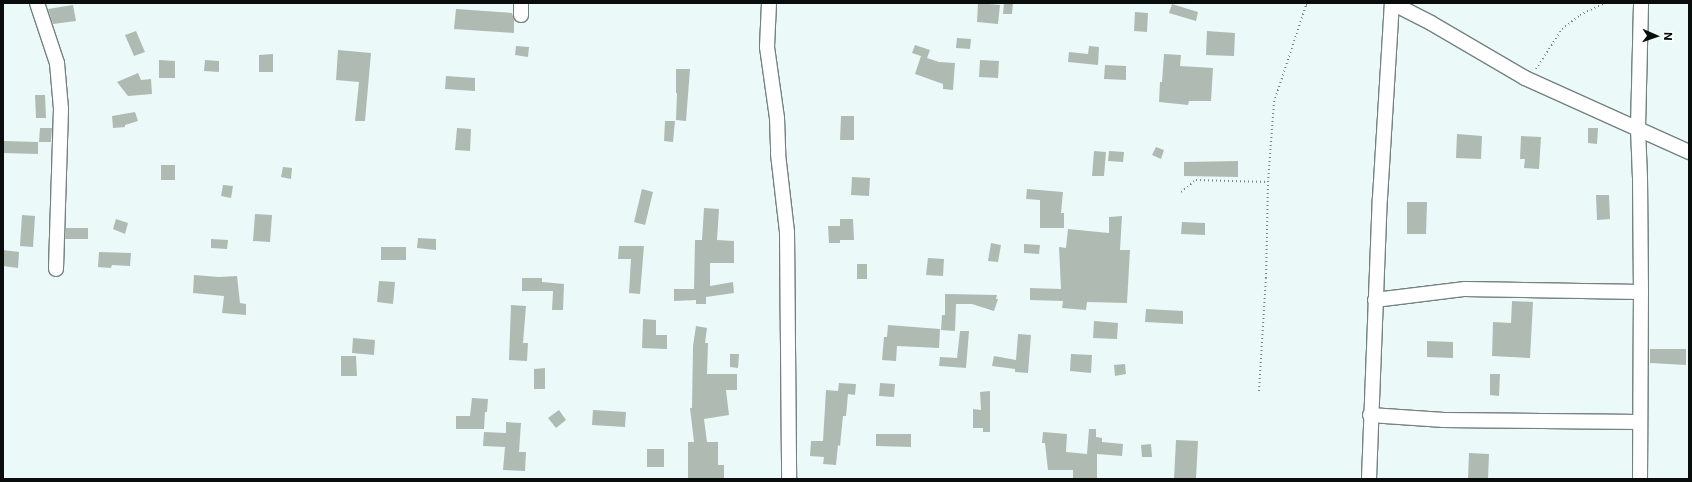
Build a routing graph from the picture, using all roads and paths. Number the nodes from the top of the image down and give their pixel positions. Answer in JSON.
{"nodes":[{"id":1,"x":37,"y":3,"type":"edge"},
{"id":2,"x":770,"y":3,"type":"edge"},
{"id":3,"x":1310,"y":3,"type":"edge"},
{"id":4,"x":1392,"y":3,"type":"edge"},
{"id":5,"x":1605,"y":3,"type":"edge"},
{"id":6,"x":1641,"y":3,"type":"edge"},
{"id":7,"x":1526,"y":78,"type":"junction"},
{"id":8,"x":1638,"y":128,"type":"junction"},
{"id":9,"x":1689,"y":152,"type":"edge"},
{"id":10,"x":1268,"y":182,"type":"junction"},
{"id":11,"x":1181,"y":192,"type":"dead end"},
{"id":12,"x":56,"y":269,"type":"dead end"},
{"id":13,"x":1641,"y":292,"type":"junction"},
{"id":14,"x":1375,"y":300,"type":"junction"},
{"id":15,"x":1260,"y":391,"type":"dead end"},
{"id":16,"x":1370,"y":415,"type":"junction"},
{"id":17,"x":1640,"y":422,"type":"junction"},
{"id":18,"x":789,"y":479,"type":"edge"},
{"id":19,"x":1369,"y":479,"type":"edge"},
{"id":20,"x":1640,"y":479,"type":"edge"}],
"edges":[{"from":1,"to":12,"type":"street"},
{"from":2,"to":18,"type":"street"},
{"from":3,"to":10,"type":"path"},
{"from":4,"to":7,"type":"street"},
{"from":4,"to":14,"type":"street"},
{"from":5,"to":7,"type":"path"},
{"from":6,"to":8,"type":"street"},
{"from":7,"to":8,"type":"street"},
{"from":8,"to":9,"type":"street"},
{"from":8,"to":13,"type":"street"},
{"from":10,"to":11,"type":"path"},
{"from":10,"to":15,"type":"path"},
{"from":13,"to":14,"type":"street"},
{"from":13,"to":17,"type":"street"},
{"from":14,"to":16,"type":"street"},
{"from":16,"to":17,"type":"street"},
{"from":16,"to":19,"type":"street"},
{"from":17,"to":20,"type":"street"}]}
